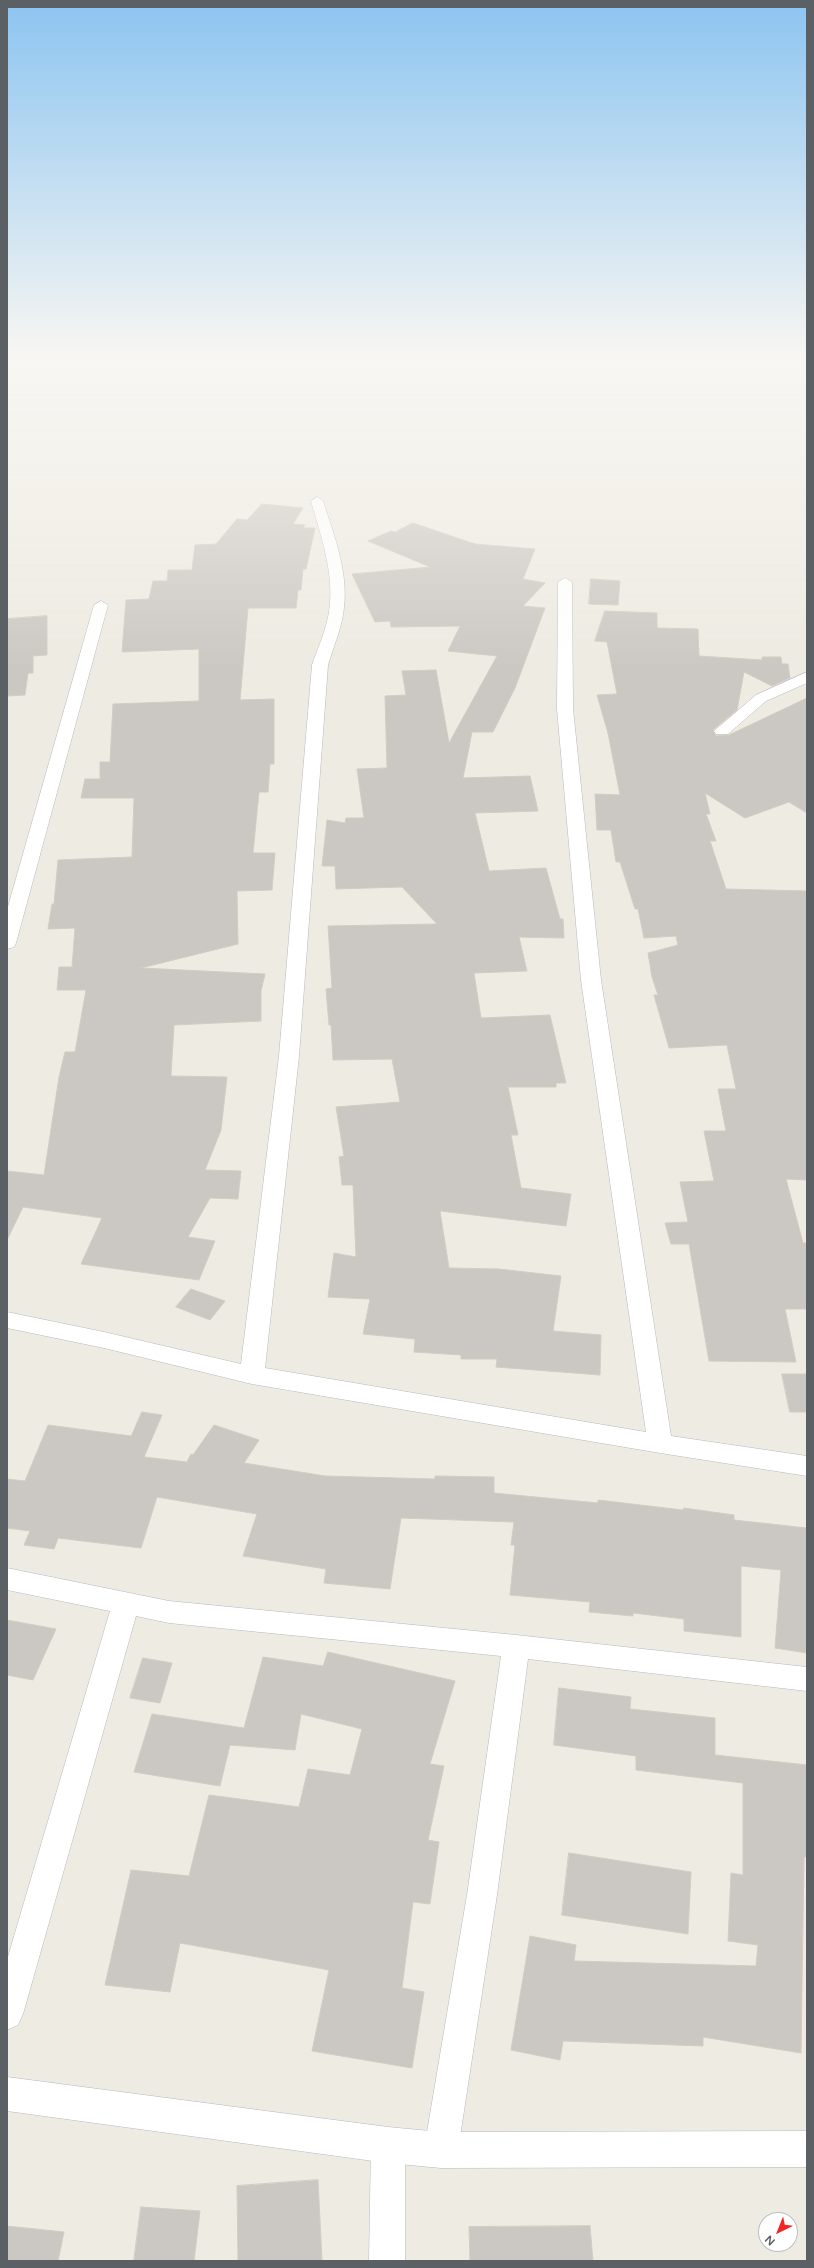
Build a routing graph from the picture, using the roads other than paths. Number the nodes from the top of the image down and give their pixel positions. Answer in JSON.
{"nodes":[{"id":1,"x":317,"y":502,"type":"dead end"},
{"id":2,"x":565,"y":582,"type":"dead end"},
{"id":3,"x":101,"y":606,"type":"dead end"},
{"id":4,"x":807,"y":677,"type":"edge"},
{"id":5,"x":722,"y":731,"type":"dead end"},
{"id":6,"x":7,"y":943,"type":"edge"},
{"id":7,"x":7,"y":1320,"type":"edge"},
{"id":8,"x":252,"y":1375,"type":"junction"},
{"id":9,"x":660,"y":1444,"type":"junction"},
{"id":10,"x":807,"y":1466,"type":"edge"},
{"id":11,"x":7,"y":1579,"type":"edge"},
{"id":12,"x":126,"y":1604,"type":"junction"},
{"id":13,"x":516,"y":1646,"type":"junction"},
{"id":14,"x":807,"y":1679,"type":"edge"},
{"id":15,"x":7,"y":2014,"type":"edge"},
{"id":16,"x":7,"y":2094,"type":"edge"},
{"id":17,"x":388,"y":2145,"type":"junction"},
{"id":18,"x":807,"y":2149,"type":"edge"},
{"id":19,"x":441,"y":2150,"type":"junction"},
{"id":20,"x":387,"y":2261,"type":"edge"}],
"edges":[{"from":1,"to":8,"type":"street"},
{"from":2,"to":9,"type":"street"},
{"from":3,"to":6,"type":"street"},
{"from":4,"to":5,"type":"street"},
{"from":7,"to":8,"type":"street"},
{"from":8,"to":9,"type":"street"},
{"from":9,"to":10,"type":"street"},
{"from":11,"to":12,"type":"street"},
{"from":12,"to":13,"type":"street"},
{"from":12,"to":15,"type":"street"},
{"from":13,"to":14,"type":"street"},
{"from":13,"to":19,"type":"street"},
{"from":16,"to":17,"type":"street"},
{"from":17,"to":19,"type":"street"},
{"from":17,"to":20,"type":"street"},
{"from":18,"to":19,"type":"street"}]}
